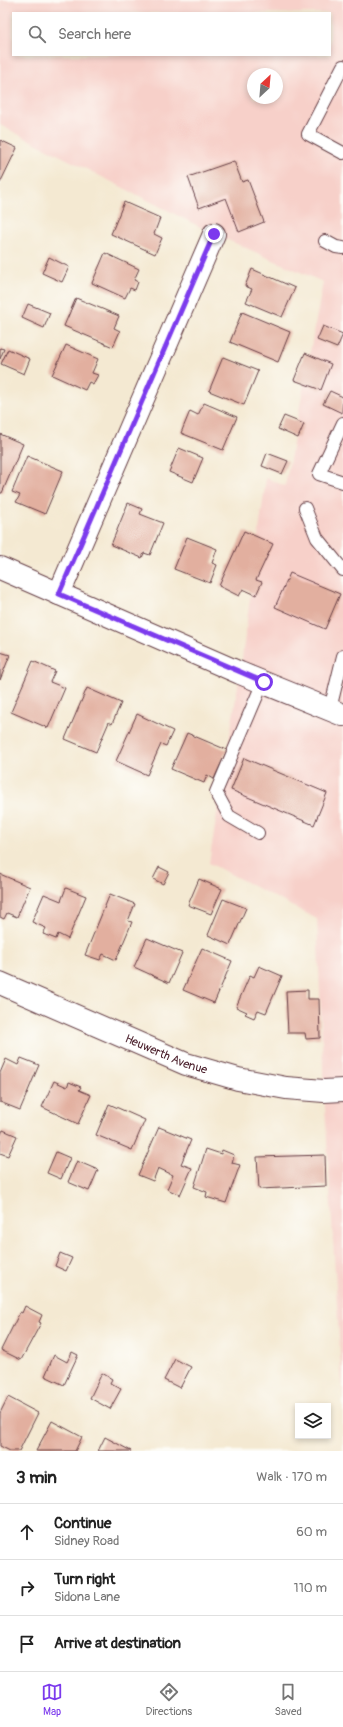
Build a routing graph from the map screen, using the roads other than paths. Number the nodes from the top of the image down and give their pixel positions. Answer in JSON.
{"nodes":[{"id":1,"x":343,"y":66,"type":"edge"},
{"id":2,"x":343,"y":152,"type":"edge"},
{"id":3,"x":214,"y":234,"type":"dead end"},
{"id":4,"x":325,"y":241,"type":"dead end"},
{"id":5,"x":343,"y":248,"type":"edge"},
{"id":6,"x":343,"y":423,"type":"edge"},
{"id":7,"x":343,"y":482,"type":"edge"},
{"id":8,"x":305,"y":508,"type":"dead end"},
{"id":9,"x":0,"y":568,"type":"edge"},
{"id":10,"x":343,"y":570,"type":"edge"},
{"id":11,"x":59,"y":594,"type":"junction"},
{"id":12,"x":342,"y":661,"type":"edge"},
{"id":13,"x":264,"y":682,"type":"junction"},
{"id":14,"x":336,"y":712,"type":"edge"},
{"id":15,"x":258,"y":833,"type":"dead end"},
{"id":16,"x":0,"y":983,"type":"edge"},
{"id":17,"x":343,"y":1090,"type":"edge"}],
"edges":[{"from":1,"to":2,"type":"lane"},
{"from":3,"to":11,"type":"street"},
{"from":4,"to":5,"type":"lane"},
{"from":6,"to":7,"type":"lane"},
{"from":8,"to":10,"type":"lane"},
{"from":9,"to":11,"type":"street"},
{"from":11,"to":13,"type":"street"},
{"from":12,"to":14,"type":"lane"},
{"from":13,"to":14,"type":"street"},
{"from":13,"to":15,"type":"lane"},
{"from":16,"to":17,"type":"street","name":"Heuwerth Avenue"}]}
